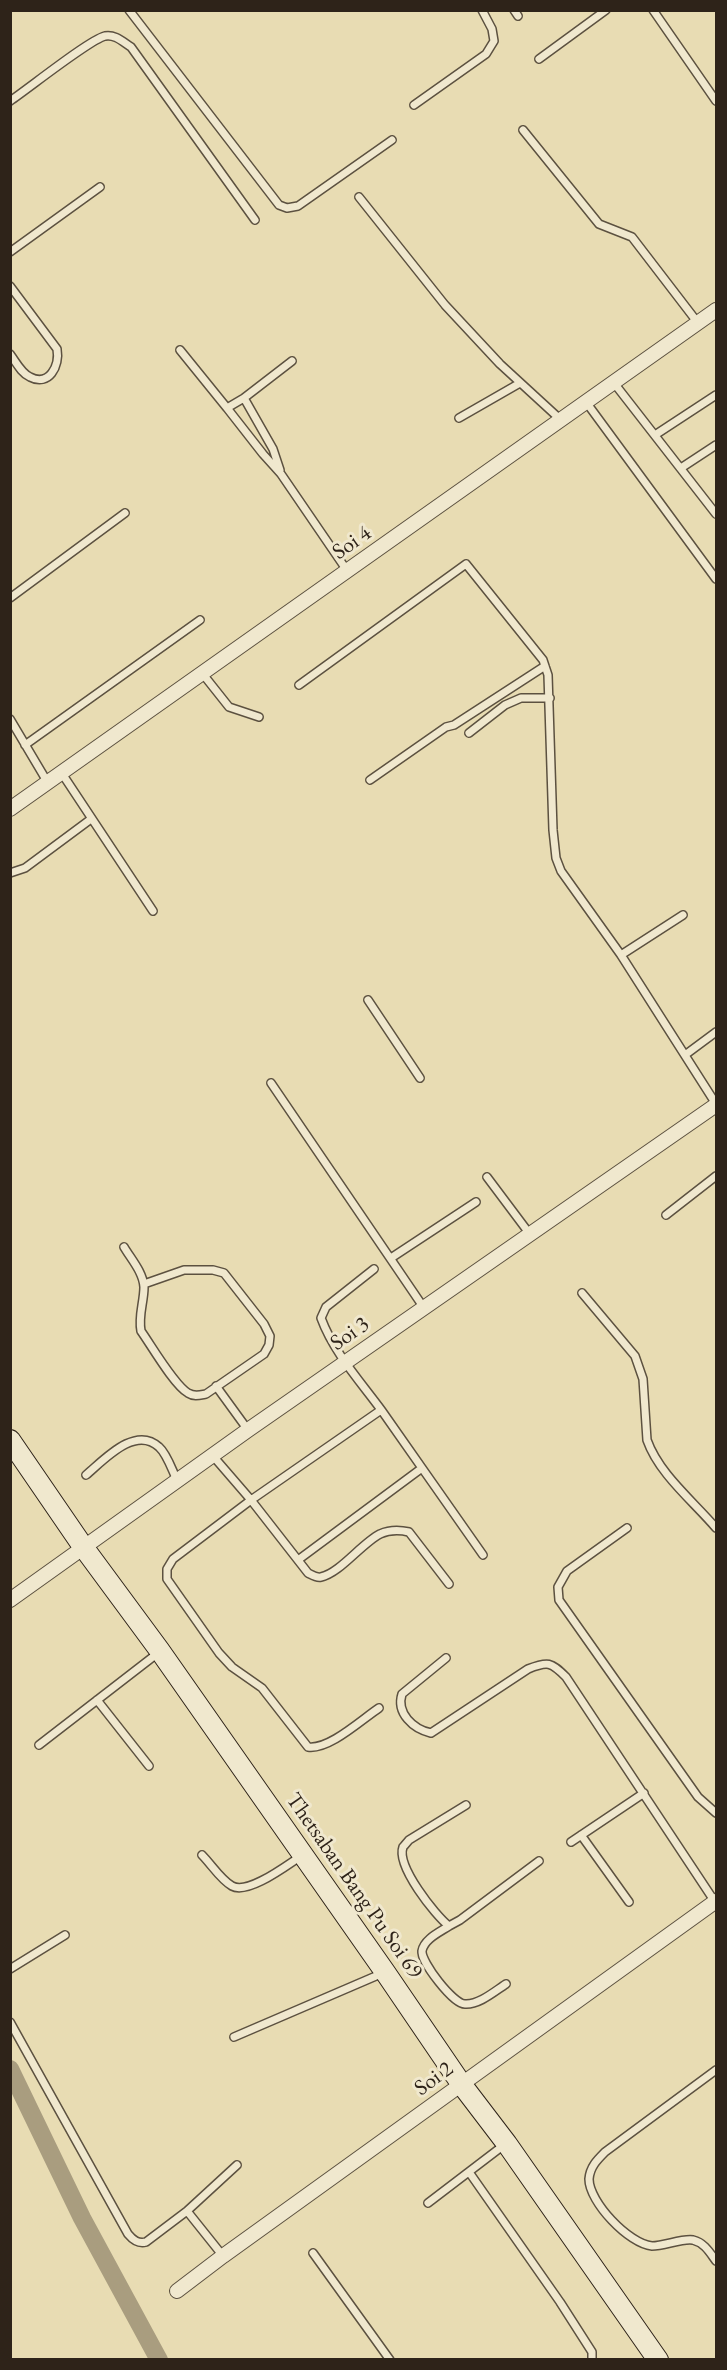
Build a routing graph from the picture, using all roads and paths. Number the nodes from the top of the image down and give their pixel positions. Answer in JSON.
{"nodes":[{"id":1,"x":129,"y":10,"type":"edge"},
{"id":2,"x":482,"y":10,"type":"edge"},
{"id":3,"x":606,"y":10,"type":"edge"},
{"id":4,"x":653,"y":10,"type":"edge"},
{"id":5,"x":539,"y":58,"type":"dead end"},
{"id":6,"x":10,"y":101,"type":"edge"},
{"id":7,"x":717,"y":101,"type":"edge"},
{"id":8,"x":414,"y":105,"type":"dead end"},
{"id":9,"x":523,"y":130,"type":"dead end"},
{"id":10,"x":392,"y":140,"type":"dead end"},
{"id":11,"x":100,"y":187,"type":"dead end"},
{"id":12,"x":359,"y":197,"type":"dead end"},
{"id":13,"x":255,"y":220,"type":"dead end"},
{"id":14,"x":10,"y":252,"type":"edge"},
{"id":15,"x":10,"y":286,"type":"edge"},
{"id":16,"x":717,"y":310,"type":"edge"},
{"id":17,"x":698,"y":323,"type":"junction"},
{"id":18,"x":180,"y":350,"type":"dead end"},
{"id":19,"x":10,"y":354,"type":"edge"},
{"id":20,"x":292,"y":361,"type":"dead end"},
{"id":21,"x":520,"y":382,"type":"junction"},
{"id":22,"x":614,"y":383,"type":"junction"},
{"id":23,"x":717,"y":395,"type":"edge"},
{"id":24,"x":244,"y":398,"type":"junction"},
{"id":25,"x":586,"y":402,"type":"junction"},
{"id":26,"x":227,"y":408,"type":"junction"},
{"id":27,"x":459,"y":418,"type":"dead end"},
{"id":28,"x":561,"y":420,"type":"junction"},
{"id":29,"x":655,"y":435,"type":"junction"},
{"id":30,"x":717,"y":446,"type":"edge"},
{"id":31,"x":681,"y":468,"type":"junction"},
{"id":32,"x":281,"y":474,"type":"junction"},
{"id":33,"x":715,"y":509,"type":"edge"},
{"id":34,"x":125,"y":513,"type":"dead end"},
{"id":35,"x":348,"y":572,"type":"junction"},
{"id":36,"x":717,"y":579,"type":"edge"},
{"id":37,"x":10,"y":598,"type":"edge"},
{"id":38,"x":200,"y":620,"type":"dead end"},
{"id":39,"x":545,"y":666,"type":"junction"},
{"id":40,"x":202,"y":673,"type":"junction"},
{"id":41,"x":299,"y":685,"type":"dead end"},
{"id":42,"x":550,"y":698,"type":"junction"},
{"id":43,"x":259,"y":717,"type":"dead end"},
{"id":44,"x":11,"y":720,"type":"edge"},
{"id":45,"x":469,"y":733,"type":"dead end"},
{"id":46,"x":25,"y":745,"type":"junction"},
{"id":47,"x":61,"y":772,"type":"junction"},
{"id":48,"x":370,"y":780,"type":"dead end"},
{"id":49,"x":48,"y":783,"type":"junction"},
{"id":50,"x":10,"y":809,"type":"edge"},
{"id":51,"x":91,"y":819,"type":"junction"},
{"id":52,"x":10,"y":873,"type":"edge"},
{"id":53,"x":153,"y":911,"type":"dead end"},
{"id":54,"x":683,"y":915,"type":"dead end"},
{"id":55,"x":621,"y":955,"type":"junction"},
{"id":56,"x":368,"y":1000,"type":"dead end"},
{"id":57,"x":717,"y":1032,"type":"edge"},
{"id":58,"x":686,"y":1055,"type":"junction"},
{"id":59,"x":420,"y":1078,"type":"dead end"},
{"id":60,"x":271,"y":1083,"type":"dead end"},
{"id":61,"x":717,"y":1104,"type":"edge"},
{"id":62,"x":717,"y":1176,"type":"edge"},
{"id":63,"x":487,"y":1177,"type":"dead end"},
{"id":64,"x":476,"y":1202,"type":"dead end"},
{"id":65,"x":666,"y":1215,"type":"dead end"},
{"id":66,"x":529,"y":1233,"type":"junction"},
{"id":67,"x":124,"y":1247,"type":"dead end"},
{"id":68,"x":391,"y":1258,"type":"junction"},
{"id":69,"x":374,"y":1269,"type":"dead end"},
{"id":70,"x":144,"y":1284,"type":"junction"},
{"id":71,"x":582,"y":1293,"type":"dead end"},
{"id":72,"x":424,"y":1308,"type":"junction"},
{"id":73,"x":345,"y":1363,"type":"junction"},
{"id":74,"x":216,"y":1386,"type":"junction"},
{"id":75,"x":381,"y":1410,"type":"junction"},
{"id":76,"x":248,"y":1430,"type":"junction"},
{"id":77,"x":10,"y":1440,"type":"edge"},
{"id":78,"x":213,"y":1456,"type":"junction"},
{"id":79,"x":422,"y":1468,"type":"junction"},
{"id":80,"x":86,"y":1475,"type":"dead end"},
{"id":81,"x":177,"y":1480,"type":"junction"},
{"id":82,"x":251,"y":1500,"type":"junction"},
{"id":83,"x":627,"y":1528,"type":"dead end"},
{"id":84,"x":717,"y":1528,"type":"edge"},
{"id":85,"x":84,"y":1548,"type":"junction"},
{"id":86,"x":483,"y":1555,"type":"dead end"},
{"id":87,"x":298,"y":1560,"type":"junction"},
{"id":88,"x":449,"y":1584,"type":"dead end"},
{"id":89,"x":10,"y":1600,"type":"edge"},
{"id":90,"x":160,"y":1651,"type":"junction"},
{"id":91,"x":446,"y":1658,"type":"dead end"},
{"id":92,"x":97,"y":1700,"type":"junction"},
{"id":93,"x":379,"y":1708,"type":"dead end"},
{"id":94,"x":39,"y":1745,"type":"dead end"},
{"id":95,"x":149,"y":1766,"type":"dead end"},
{"id":96,"x":644,"y":1793,"type":"junction"},
{"id":97,"x":466,"y":1805,"type":"dead end"},
{"id":98,"x":717,"y":1813,"type":"edge"},
{"id":99,"x":581,"y":1835,"type":"junction"},
{"id":100,"x":571,"y":1842,"type":"dead end"},
{"id":101,"x":202,"y":1855,"type":"dead end"},
{"id":102,"x":303,"y":1855,"type":"junction"},
{"id":103,"x":539,"y":1861,"type":"dead end"},
{"id":104,"x":629,"y":1902,"type":"dead end"},
{"id":105,"x":716,"y":1902,"type":"edge"},
{"id":106,"x":449,"y":1926,"type":"junction"},
{"id":107,"x":65,"y":1935,"type":"dead end"},
{"id":108,"x":10,"y":1969,"type":"edge"},
{"id":109,"x":385,"y":1972,"type":"junction"},
{"id":110,"x":506,"y":1984,"type":"dead end"},
{"id":111,"x":10,"y":2022,"type":"edge"},
{"id":112,"x":234,"y":2037,"type":"dead end"},
{"id":113,"x":717,"y":2070,"type":"edge"},
{"id":114,"x":462,"y":2085,"type":"junction"},
{"id":115,"x":507,"y":2144,"type":"junction"},
{"id":116,"x":237,"y":2165,"type":"dead end"},
{"id":117,"x":469,"y":2172,"type":"junction"},
{"id":118,"x":428,"y":2203,"type":"dead end"},
{"id":119,"x":187,"y":2211,"type":"junction"},
{"id":120,"x":313,"y":2253,"type":"dead end"},
{"id":121,"x":223,"y":2256,"type":"junction"},
{"id":122,"x":717,"y":2261,"type":"edge"},
{"id":123,"x":177,"y":2291,"type":"dead end"},
{"id":124,"x":390,"y":2360,"type":"edge"},
{"id":125,"x":592,"y":2360,"type":"edge"},
{"id":126,"x":657,"y":2360,"type":"edge"}],
"edges":[{"from":1,"to":10,"type":"lane"},
{"from":2,"to":8,"type":"lane"},
{"from":3,"to":5,"type":"lane"},
{"from":4,"to":7,"type":"lane"},
{"from":6,"to":13,"type":"lane"},
{"from":9,"to":17,"type":"lane"},
{"from":11,"to":14,"type":"lane"},
{"from":12,"to":21,"type":"lane"},
{"from":15,"to":19,"type":"lane"},
{"from":16,"to":17,"type":"street","name":"Soi 4"},
{"from":17,"to":22,"type":"street","name":"Soi 4"},
{"from":18,"to":26,"type":"lane"},
{"from":20,"to":24,"type":"lane"},
{"from":21,"to":27,"type":"lane"},
{"from":21,"to":28,"type":"lane"},
{"from":22,"to":25,"type":"street","name":"Soi 4"},
{"from":22,"to":29,"type":"lane"},
{"from":23,"to":29,"type":"lane"},
{"from":24,"to":26,"type":"lane"},
{"from":24,"to":32,"type":"lane"},
{"from":25,"to":28,"type":"street","name":"Soi 4"},
{"from":25,"to":36,"type":"lane"},
{"from":26,"to":32,"type":"lane"},
{"from":28,"to":35,"type":"street","name":"Soi 4"},
{"from":29,"to":31,"type":"lane"},
{"from":30,"to":31,"type":"lane"},
{"from":31,"to":33,"type":"lane"},
{"from":32,"to":35,"type":"lane"},
{"from":34,"to":37,"type":"lane"},
{"from":35,"to":40,"type":"street","name":"Soi 4"},
{"from":38,"to":46,"type":"lane"},
{"from":39,"to":41,"type":"lane"},
{"from":39,"to":42,"type":"lane"},
{"from":39,"to":48,"type":"lane"},
{"from":40,"to":43,"type":"lane"},
{"from":40,"to":47,"type":"street","name":"Soi 4"},
{"from":42,"to":45,"type":"lane"},
{"from":42,"to":55,"type":"lane"},
{"from":44,"to":46,"type":"lane"},
{"from":46,"to":49,"type":"lane"},
{"from":47,"to":49,"type":"street","name":"Soi 4"},
{"from":47,"to":51,"type":"lane"},
{"from":49,"to":50,"type":"street","name":"Soi 4"},
{"from":51,"to":52,"type":"lane"},
{"from":51,"to":53,"type":"lane"},
{"from":54,"to":55,"type":"lane"},
{"from":55,"to":58,"type":"lane"},
{"from":56,"to":59,"type":"lane"},
{"from":57,"to":58,"type":"lane"},
{"from":58,"to":61,"type":"lane"},
{"from":60,"to":68,"type":"lane"},
{"from":61,"to":66,"type":"street","name":"Soi 3"},
{"from":62,"to":65,"type":"lane"},
{"from":63,"to":66,"type":"lane"},
{"from":64,"to":68,"type":"lane"},
{"from":66,"to":72,"type":"street","name":"Soi 3"},
{"from":67,"to":70,"type":"lane"},
{"from":68,"to":72,"type":"lane"},
{"from":69,"to":73,"type":"lane"},
{"from":70,"to":74,"type":"lane"},
{"from":70,"to":74,"type":"lane"},
{"from":71,"to":84,"type":"lane"},
{"from":72,"to":73,"type":"street","name":"Soi 3"},
{"from":73,"to":75,"type":"lane"},
{"from":73,"to":76,"type":"street","name":"Soi 3"},
{"from":74,"to":76,"type":"lane"},
{"from":75,"to":79,"type":"lane"},
{"from":75,"to":82,"type":"lane"},
{"from":76,"to":78,"type":"street","name":"Soi 3"},
{"from":77,"to":85,"type":"street","name":"Thetsaban Bang Pu Soi 69"},
{"from":78,"to":81,"type":"street","name":"Soi 3"},
{"from":78,"to":82,"type":"lane"},
{"from":79,"to":86,"type":"lane"},
{"from":79,"to":87,"type":"lane"},
{"from":80,"to":81,"type":"lane"},
{"from":81,"to":85,"type":"street","name":"Soi 3"},
{"from":82,"to":87,"type":"lane"},
{"from":82,"to":93,"type":"lane"},
{"from":83,"to":98,"type":"lane"},
{"from":85,"to":89,"type":"street","name":"Soi 3"},
{"from":85,"to":90,"type":"street","name":"Thetsaban Bang Pu Soi 69"},
{"from":87,"to":88,"type":"lane"},
{"from":90,"to":92,"type":"lane"},
{"from":90,"to":102,"type":"street","name":"Thetsaban Bang Pu Soi 69"},
{"from":91,"to":96,"type":"lane"},
{"from":92,"to":94,"type":"lane"},
{"from":92,"to":95,"type":"lane"},
{"from":96,"to":99,"type":"lane"},
{"from":96,"to":105,"type":"lane"},
{"from":97,"to":106,"type":"lane"},
{"from":99,"to":100,"type":"lane"},
{"from":99,"to":104,"type":"lane"},
{"from":101,"to":102,"type":"lane"},
{"from":102,"to":109,"type":"street","name":"Thetsaban Bang Pu Soi 69"},
{"from":103,"to":106,"type":"lane"},
{"from":105,"to":114,"type":"street","name":"Soi 2"},
{"from":106,"to":110,"type":"lane"},
{"from":107,"to":108,"type":"lane"},
{"from":109,"to":112,"type":"lane"},
{"from":109,"to":114,"type":"street","name":"Thetsaban Bang Pu Soi 69"},
{"from":111,"to":119,"type":"lane"},
{"from":113,"to":122,"type":"lane"},
{"from":114,"to":115,"type":"street","name":"Thetsaban Bang Pu Soi 69"},
{"from":114,"to":121,"type":"street","name":"Soi 2"},
{"from":115,"to":117,"type":"lane"},
{"from":115,"to":126,"type":"street","name":"Thetsaban Bang Pu Soi 69"},
{"from":116,"to":119,"type":"lane"},
{"from":117,"to":118,"type":"lane"},
{"from":117,"to":125,"type":"lane"},
{"from":119,"to":121,"type":"lane"},
{"from":120,"to":124,"type":"lane"},
{"from":121,"to":123,"type":"street","name":"Soi 2"}]}
